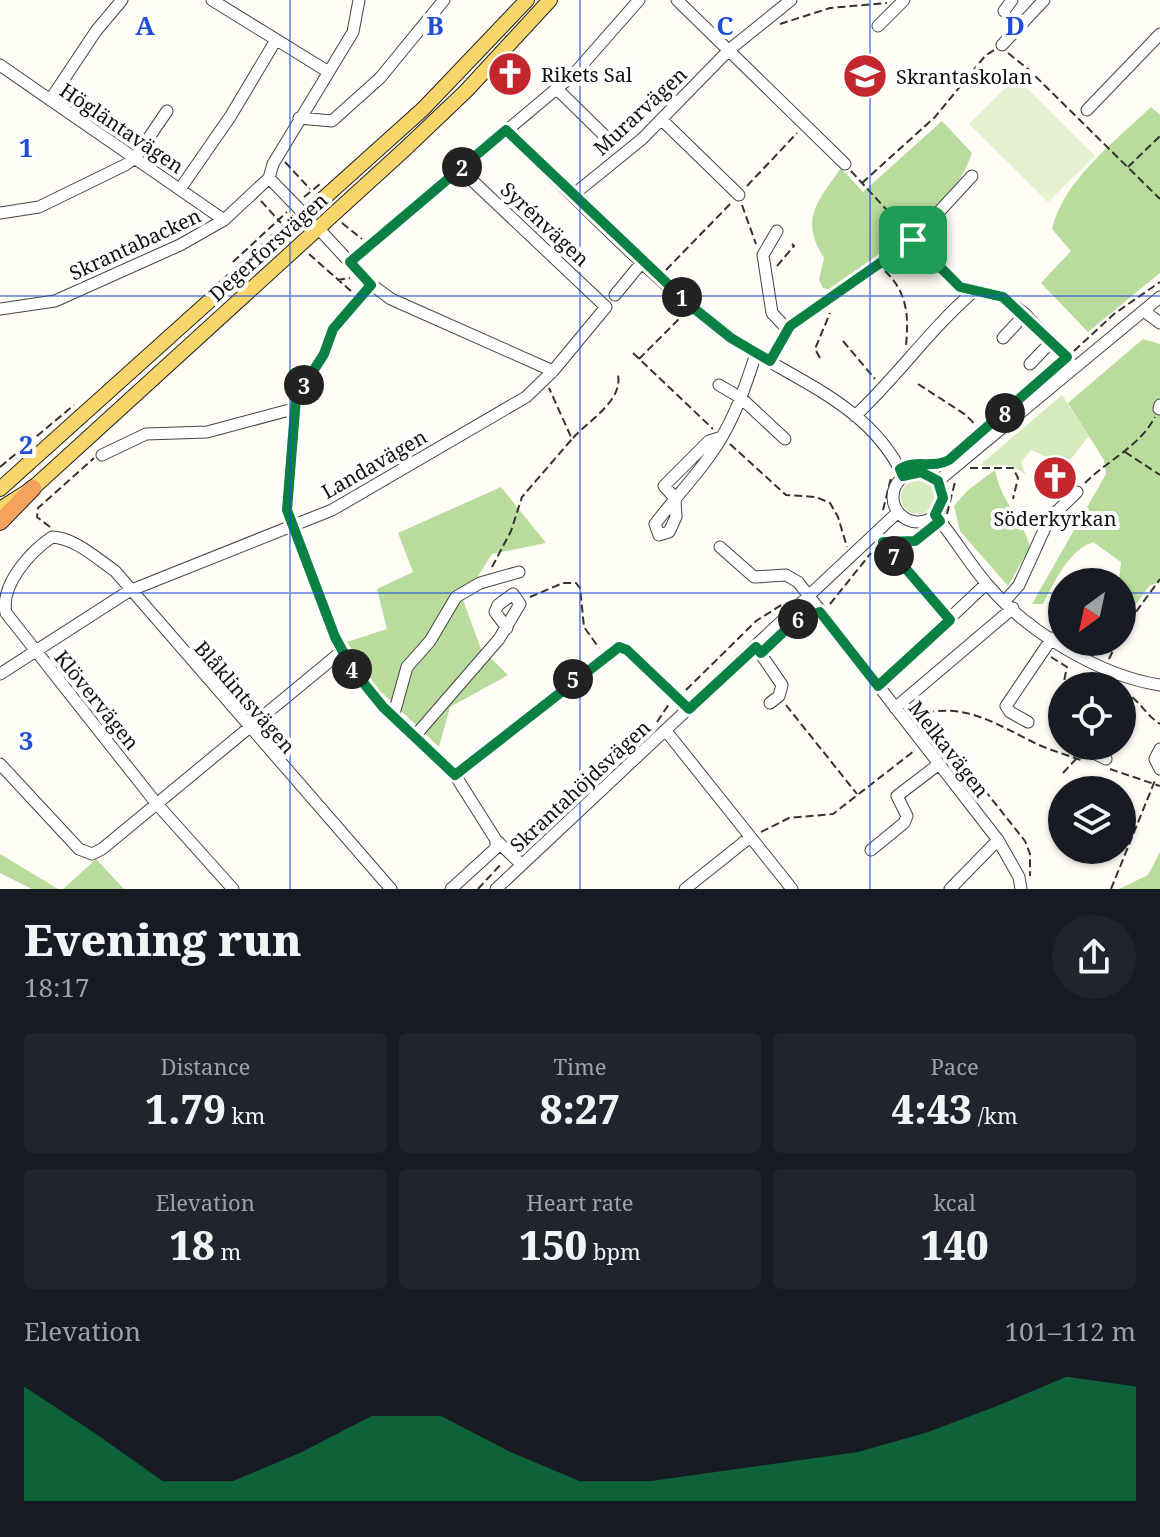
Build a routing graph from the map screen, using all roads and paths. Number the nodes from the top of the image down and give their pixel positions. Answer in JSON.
{"nodes":[{"id":1,"x":122,"y":0,"type":"edge"},
{"id":2,"x":212,"y":0,"type":"edge"},
{"id":3,"x":359,"y":0,"type":"edge"},
{"id":4,"x":444,"y":0,"type":"edge"},
{"id":5,"x":527,"y":0,"type":"edge"},
{"id":6,"x":550,"y":0,"type":"edge"},
{"id":7,"x":639,"y":0,"type":"edge"},
{"id":8,"x":677,"y":0,"type":"edge"},
{"id":9,"x":791,"y":0,"type":"edge"},
{"id":10,"x":1012,"y":0,"type":"edge"},
{"id":11,"x":1044,"y":0,"type":"edge"},
{"id":12,"x":902,"y":2,"type":"edge"},
{"id":13,"x":1004,"y":11,"type":"dead end"},
{"id":14,"x":878,"y":26,"type":"dead end"},
{"id":15,"x":751,"y":29,"type":"junction"},
{"id":16,"x":1160,"y":34,"type":"edge"},
{"id":17,"x":276,"y":40,"type":"junction"},
{"id":18,"x":1002,"y":45,"type":"dead end"},
{"id":19,"x":729,"y":50,"type":"junction"},
{"id":20,"x":0,"y":65,"type":"edge"},
{"id":21,"x":327,"y":71,"type":"junction"},
{"id":22,"x":557,"y":89,"type":"junction"},
{"id":23,"x":50,"y":100,"type":"junction"},
{"id":24,"x":1087,"y":110,"type":"dead end"},
{"id":25,"x":167,"y":111,"type":"dead end"},
{"id":26,"x":299,"y":118,"type":"junction"},
{"id":27,"x":662,"y":120,"type":"junction"},
{"id":28,"x":506,"y":130,"type":"junction"},
{"id":29,"x":1160,"y":136,"type":"edge"},
{"id":30,"x":608,"y":139,"type":"dead end"},
{"id":31,"x":278,"y":155,"type":"junction"},
{"id":32,"x":135,"y":158,"type":"junction"},
{"id":33,"x":845,"y":164,"type":"joint"},
{"id":34,"x":1127,"y":168,"type":"junction"},
{"id":35,"x":460,"y":169,"type":"junction"},
{"id":36,"x":972,"y":176,"type":"dead end"},
{"id":37,"x":269,"y":178,"type":"junction"},
{"id":38,"x":862,"y":183,"type":"junction"},
{"id":39,"x":180,"y":189,"type":"junction"},
{"id":40,"x":311,"y":191,"type":"dead end"},
{"id":41,"x":253,"y":193,"type":"junction"},
{"id":42,"x":573,"y":195,"type":"junction"},
{"id":43,"x":739,"y":195,"type":"joint"},
{"id":44,"x":1160,"y":199,"type":"edge"},
{"id":45,"x":0,"y":213,"type":"edge"},
{"id":46,"x":306,"y":216,"type":"junction"},
{"id":47,"x":224,"y":220,"type":"junction"},
{"id":48,"x":278,"y":220,"type":"dead end"},
{"id":49,"x":341,"y":221,"type":"dead end"},
{"id":50,"x":318,"y":228,"type":"junction"},
{"id":51,"x":777,"y":231,"type":"dead end"},
{"id":52,"x":913,"y":240,"type":"junction"},
{"id":53,"x":792,"y":244,"type":"dead end"},
{"id":54,"x":369,"y":245,"type":"junction"},
{"id":55,"x":309,"y":253,"type":"dead end"},
{"id":56,"x":763,"y":255,"type":"junction"},
{"id":57,"x":643,"y":261,"type":"junction"},
{"id":58,"x":350,"y":262,"type":"junction"},
{"id":59,"x":878,"y":263,"type":"junction"},
{"id":60,"x":766,"y":278,"type":"junction"},
{"id":61,"x":1160,"y":282,"type":"edge"},
{"id":62,"x":371,"y":285,"type":"junction"},
{"id":63,"x":973,"y":292,"type":"junction"},
{"id":64,"x":615,"y":295,"type":"dead end"},
{"id":65,"x":1160,"y":297,"type":"edge"},
{"id":66,"x":360,"y":298,"type":"junction"},
{"id":67,"x":824,"y":301,"type":"junction"},
{"id":68,"x":691,"y":306,"type":"junction"},
{"id":69,"x":606,"y":307,"type":"joint"},
{"id":70,"x":0,"y":309,"type":"edge"},
{"id":71,"x":1144,"y":311,"type":"junction"},
{"id":72,"x":1025,"y":314,"type":"junction"},
{"id":73,"x":1160,"y":323,"type":"edge"},
{"id":74,"x":788,"y":330,"type":"junction"},
{"id":75,"x":1003,"y":338,"type":"dead end"},
{"id":76,"x":843,"y":341,"type":"dead end"},
{"id":77,"x":1052,"y":341,"type":"junction"},
{"id":78,"x":633,"y":353,"type":"dead end"},
{"id":79,"x":756,"y":354,"type":"junction"},
{"id":80,"x":820,"y":358,"type":"dead end"},
{"id":81,"x":639,"y":359,"type":"junction"},
{"id":82,"x":770,"y":361,"type":"junction"},
{"id":83,"x":905,"y":362,"type":"junction"},
{"id":84,"x":1070,"y":362,"type":"junction"},
{"id":85,"x":1030,"y":364,"type":"dead end"},
{"id":86,"x":549,"y":375,"type":"junction"},
{"id":87,"x":618,"y":375,"type":"dead end"},
{"id":88,"x":918,"y":384,"type":"dead end"},
{"id":89,"x":719,"y":385,"type":"dead end"},
{"id":90,"x":885,"y":388,"type":"junction"},
{"id":91,"x":741,"y":398,"type":"junction"},
{"id":92,"x":1159,"y":407,"type":"edge"},
{"id":93,"x":293,"y":409,"type":"junction"},
{"id":94,"x":855,"y":416,"type":"junction"},
{"id":95,"x":982,"y":432,"type":"dead end"},
{"id":96,"x":722,"y":437,"type":"junction"},
{"id":97,"x":572,"y":439,"type":"junction"},
{"id":98,"x":785,"y":439,"type":"dead end"},
{"id":99,"x":1125,"y":452,"type":"junction"},
{"id":100,"x":102,"y":455,"type":"joint"},
{"id":101,"x":980,"y":457,"type":"dead end"},
{"id":102,"x":949,"y":460,"type":"dead end"},
{"id":103,"x":969,"y":467,"type":"junction"},
{"id":104,"x":901,"y":473,"type":"junction"},
{"id":105,"x":1160,"y":475,"type":"edge"},
{"id":106,"x":938,"y":481,"type":"junction"},
{"id":107,"x":33,"y":488,"type":"junction"},
{"id":108,"x":0,"y":489,"type":"edge"},
{"id":109,"x":1077,"y":492,"type":"joint"},
{"id":110,"x":675,"y":498,"type":"dead end"},
{"id":111,"x":1013,"y":499,"type":"dead end"},
{"id":112,"x":0,"y":509,"type":"edge"},
{"id":113,"x":898,"y":512,"type":"junction"},
{"id":114,"x":881,"y":514,"type":"dead end"},
{"id":115,"x":938,"y":518,"type":"junction"},
{"id":116,"x":0,"y":522,"type":"edge"},
{"id":117,"x":292,"y":526,"type":"junction"},
{"id":118,"x":857,"y":537,"type":"dead end"},
{"id":119,"x":63,"y":538,"type":"junction"},
{"id":120,"x":883,"y":542,"type":"junction"},
{"id":121,"x":720,"y":547,"type":"dead end"},
{"id":122,"x":519,"y":572,"type":"dead end"},
{"id":123,"x":1160,"y":579,"type":"edge"},
{"id":124,"x":491,"y":580,"type":"junction"},
{"id":125,"x":986,"y":584,"type":"junction"},
{"id":126,"x":129,"y":591,"type":"junction"},
{"id":127,"x":806,"y":593,"type":"junction"},
{"id":128,"x":520,"y":604,"type":"junction"},
{"id":129,"x":1009,"y":604,"type":"junction"},
{"id":130,"x":820,"y":612,"type":"junction"},
{"id":131,"x":1136,"y":612,"type":"edge"},
{"id":132,"x":950,"y":620,"type":"junction"},
{"id":133,"x":756,"y":621,"type":"junction"},
{"id":134,"x":507,"y":628,"type":"junction"},
{"id":135,"x":756,"y":629,"type":"dead end"},
{"id":136,"x":1048,"y":635,"type":"edge"},
{"id":137,"x":737,"y":640,"type":"junction"},
{"id":138,"x":743,"y":642,"type":"dead end"},
{"id":139,"x":1048,"y":644,"type":"edge"},
{"id":140,"x":756,"y":647,"type":"junction"},
{"id":141,"x":35,"y":651,"type":"junction"},
{"id":142,"x":342,"y":651,"type":"junction"},
{"id":143,"x":1043,"y":652,"type":"junction"},
{"id":144,"x":605,"y":655,"type":"junction"},
{"id":145,"x":1082,"y":656,"type":"edge"},
{"id":146,"x":1113,"y":656,"type":"edge"},
{"id":147,"x":1066,"y":672,"type":"edge"},
{"id":148,"x":1108,"y":672,"type":"joint"},
{"id":149,"x":0,"y":674,"type":"edge"},
{"id":150,"x":1136,"y":679,"type":"edge"},
{"id":151,"x":1160,"y":685,"type":"edge"},
{"id":152,"x":878,"y":686,"type":"junction"},
{"id":153,"x":676,"y":697,"type":"junction"},
{"id":154,"x":1136,"y":698,"type":"edge"},
{"id":155,"x":775,"y":699,"type":"joint"},
{"id":156,"x":895,"y":708,"type":"junction"},
{"id":157,"x":689,"y":709,"type":"junction"},
{"id":158,"x":924,"y":714,"type":"junction"},
{"id":159,"x":393,"y":717,"type":"junction"},
{"id":160,"x":906,"y":722,"type":"junction"},
{"id":161,"x":1028,"y":722,"type":"dead end"},
{"id":162,"x":1160,"y":724,"type":"edge"},
{"id":163,"x":248,"y":727,"type":"junction"},
{"id":164,"x":652,"y":729,"type":"dead end"},
{"id":165,"x":666,"y":731,"type":"junction"},
{"id":166,"x":414,"y":737,"type":"junction"},
{"id":167,"x":1048,"y":747,"type":"edge"},
{"id":168,"x":1160,"y":749,"type":"edge"},
{"id":169,"x":915,"y":750,"type":"dead end"},
{"id":170,"x":1072,"y":760,"type":"edge"},
{"id":171,"x":1098,"y":760,"type":"edge"},
{"id":172,"x":1104,"y":763,"type":"joint"},
{"id":173,"x":0,"y":764,"type":"edge"},
{"id":174,"x":939,"y":764,"type":"junction"},
{"id":175,"x":1160,"y":769,"type":"edge"},
{"id":176,"x":1063,"y":773,"type":"dead end"},
{"id":177,"x":455,"y":775,"type":"junction"},
{"id":178,"x":1154,"y":784,"type":"junction"},
{"id":179,"x":1160,"y":786,"type":"edge"},
{"id":180,"x":858,"y":795,"type":"junction"},
{"id":181,"x":156,"y":803,"type":"junction"},
{"id":182,"x":545,"y":829,"type":"dead end"},
{"id":183,"x":749,"y":838,"type":"junction"},
{"id":184,"x":496,"y":840,"type":"junction"},
{"id":185,"x":998,"y":840,"type":"junction"},
{"id":186,"x":871,"y":850,"type":"dead end"},
{"id":187,"x":510,"y":855,"type":"junction"},
{"id":188,"x":522,"y":865,"type":"junction"},
{"id":189,"x":1026,"y":886,"type":"edge"},
{"id":190,"x":233,"y":889,"type":"edge"},
{"id":191,"x":391,"y":889,"type":"edge"},
{"id":192,"x":451,"y":889,"type":"edge"},
{"id":193,"x":478,"y":889,"type":"edge"},
{"id":194,"x":496,"y":889,"type":"edge"},
{"id":195,"x":685,"y":889,"type":"edge"},
{"id":196,"x":792,"y":889,"type":"edge"},
{"id":197,"x":950,"y":889,"type":"edge"},
{"id":198,"x":1111,"y":889,"type":"edge"}],
"edges":[{"from":1,"to":23,"type":"street"},
{"from":2,"to":17,"type":"street"},
{"from":3,"to":21,"type":"street"},
{"from":4,"to":26,"type":"street"},
{"from":5,"to":46,"type":"main road","name":"Degerforsvägen"},
{"from":6,"to":50,"type":"main road","name":"Degerforsvägen"},
{"from":7,"to":22,"type":"street"},
{"from":8,"to":19,"type":"street"},
{"from":9,"to":15,"type":"street","name":"Murarvägen"},
{"from":10,"to":13,"type":"street"},
{"from":11,"to":18,"type":"street"},
{"from":12,"to":14,"type":"street"},
{"from":12,"to":15,"type":"path"},
{"from":15,"to":19,"type":"street","name":"Murarvägen"},
{"from":16,"to":24,"type":"street"},
{"from":17,"to":21,"type":"street"},
{"from":17,"to":39,"type":"street"},
{"from":19,"to":27,"type":"street","name":"Murarvägen"},
{"from":19,"to":33,"type":"street"},
{"from":20,"to":23,"type":"street","name":"Högläntavägen"},
{"from":21,"to":26,"type":"street"},
{"from":22,"to":28,"type":"street"},
{"from":22,"to":30,"type":"street"},
{"from":23,"to":32,"type":"street","name":"Högläntavägen"},
{"from":25,"to":32,"type":"street"},
{"from":26,"to":31,"type":"street"},
{"from":27,"to":42,"type":"street","name":"Murarvägen"},
{"from":27,"to":43,"type":"street"},
{"from":28,"to":35,"type":"street"},
{"from":28,"to":42,"type":"street"},
{"from":29,"to":34,"type":"path"},
{"from":31,"to":37,"type":"street"},
{"from":31,"to":40,"type":"path"},
{"from":32,"to":39,"type":"street","name":"Högläntavägen"},
{"from":32,"to":45,"type":"street"},
{"from":33,"to":38,"type":"path"},
{"from":34,"to":38,"type":"path"},
{"from":34,"to":44,"type":"path"},
{"from":35,"to":54,"type":"street"},
{"from":35,"to":69,"type":"street","name":"Syrénvägen"},
{"from":36,"to":52,"type":"street"},
{"from":37,"to":41,"type":"street","name":"Skrantabacken"},
{"from":37,"to":46,"type":"street"},
{"from":38,"to":52,"type":"path"},
{"from":39,"to":47,"type":"street","name":"Högläntavägen"},
{"from":41,"to":47,"type":"street","name":"Skrantabacken"},
{"from":41,"to":48,"type":"path"},
{"from":42,"to":57,"type":"street"},
{"from":43,"to":56,"type":"path"},
{"from":46,"to":50,"type":"main road"},
{"from":46,"to":108,"type":"main road","name":"Degerforsvägen"},
{"from":47,"to":70,"type":"street","name":"Skrantabacken"},
{"from":49,"to":54,"type":"path"},
{"from":50,"to":58,"type":"street"},
{"from":50,"to":107,"type":"main road","name":"Degerforsvägen"},
{"from":51,"to":56,"type":"street"},
{"from":52,"to":59,"type":"street"},
{"from":52,"to":63,"type":"street"},
{"from":53,"to":60,"type":"path"},
{"from":54,"to":58,"type":"street"},
{"from":55,"to":66,"type":"path"},
{"from":56,"to":60,"type":"street"},
{"from":57,"to":64,"type":"street"},
{"from":57,"to":68,"type":"street"},
{"from":58,"to":62,"type":"street"},
{"from":59,"to":67,"type":"street"},
{"from":59,"to":83,"type":"path"},
{"from":60,"to":74,"type":"street"},
{"from":61,"to":84,"type":"path"},
{"from":62,"to":66,"type":"street"},
{"from":62,"to":86,"type":"street"},
{"from":63,"to":72,"type":"street"},
{"from":63,"to":83,"type":"street"},
{"from":65,"to":71,"type":"street"},
{"from":66,"to":93,"type":"street"},
{"from":67,"to":74,"type":"street"},
{"from":67,"to":80,"type":"path"},
{"from":68,"to":79,"type":"street"},
{"from":68,"to":81,"type":"path"},
{"from":69,"to":86,"type":"street","name":"Landavägen"},
{"from":71,"to":73,"type":"street"},
{"from":71,"to":84,"type":"street"},
{"from":72,"to":75,"type":"street"},
{"from":72,"to":77,"type":"street"},
{"from":74,"to":82,"type":"street"},
{"from":76,"to":90,"type":"path"},
{"from":77,"to":84,"type":"street"},
{"from":77,"to":85,"type":"street"},
{"from":78,"to":81,"type":"path"},
{"from":79,"to":82,"type":"street"},
{"from":79,"to":91,"type":"street"},
{"from":81,"to":96,"type":"path"},
{"from":82,"to":94,"type":"street"},
{"from":83,"to":90,"type":"street"},
{"from":84,"to":106,"type":"street"},
{"from":86,"to":97,"type":"path"},
{"from":86,"to":117,"type":"street","name":"Landavägen"},
{"from":87,"to":97,"type":"path"},
{"from":88,"to":95,"type":"path"},
{"from":89,"to":91,"type":"street"},
{"from":90,"to":94,"type":"street"},
{"from":91,"to":96,"type":"street"},
{"from":91,"to":98,"type":"street"},
{"from":92,"to":99,"type":"path"},
{"from":93,"to":100,"type":"street"},
{"from":93,"to":117,"type":"street"},
{"from":94,"to":104,"type":"street"},
{"from":96,"to":110,"type":"street"},
{"from":96,"to":118,"type":"path"},
{"from":97,"to":124,"type":"path"},
{"from":99,"to":105,"type":"path"},
{"from":99,"to":109,"type":"path"},
{"from":100,"to":119,"type":"path"},
{"from":101,"to":103,"type":"path"},
{"from":102,"to":104,"type":"path"},
{"from":103,"to":111,"type":"path"},
{"from":103,"to":115,"type":"path"},
{"from":104,"to":106,"type":"street"},
{"from":104,"to":113,"type":"street"},
{"from":104,"to":114,"type":"path"},
{"from":106,"to":115,"type":"street"},
{"from":107,"to":112,"type":"main road","name":"Degerforsvägen"},
{"from":107,"to":116,"type":"highway"},
{"from":109,"to":129,"type":"street"},
{"from":113,"to":115,"type":"street"},
{"from":113,"to":127,"type":"street","name":"Skrantahöjdsvägen"},
{"from":115,"to":120,"type":"path"},
{"from":115,"to":125,"type":"street"},
{"from":117,"to":126,"type":"street","name":"Landavägen"},
{"from":117,"to":142,"type":"street"},
{"from":119,"to":126,"type":"street","name":"Blåklintsvägen"},
{"from":119,"to":141,"type":"street","name":"Klövervägen"},
{"from":120,"to":130,"type":"path"},
{"from":120,"to":132,"type":"path"},
{"from":121,"to":127,"type":"street"},
{"from":122,"to":124,"type":"street"},
{"from":123,"to":131,"type":"path"},
{"from":124,"to":159,"type":"street"},
{"from":125,"to":129,"type":"street"},
{"from":125,"to":132,"type":"street"},
{"from":126,"to":141,"type":"street","name":"Landavägen"},
{"from":126,"to":163,"type":"street","name":"Blåklintsvägen"},
{"from":127,"to":130,"type":"street","name":"Melkavägen"},
{"from":127,"to":133,"type":"path"},
{"from":127,"to":140,"type":"street","name":"Skrantahöjdsvägen"},
{"from":128,"to":134,"type":"street"},
{"from":128,"to":134,"type":"street"},
{"from":128,"to":144,"type":"path"},
{"from":129,"to":136,"type":"street"},
{"from":129,"to":156,"type":"street"},
{"from":130,"to":152,"type":"street","name":"Melkavägen"},
{"from":132,"to":152,"type":"street"},
{"from":133,"to":135,"type":"path"},
{"from":133,"to":137,"type":"path"},
{"from":134,"to":166,"type":"street"},
{"from":137,"to":138,"type":"path"},
{"from":137,"to":153,"type":"path"},
{"from":139,"to":143,"type":"street"},
{"from":140,"to":155,"type":"street"},
{"from":140,"to":157,"type":"street","name":"Skrantahöjdsvägen"},
{"from":141,"to":149,"type":"street","name":"Landavägen"},
{"from":141,"to":181,"type":"street","name":"Klövervägen"},
{"from":142,"to":159,"type":"street"},
{"from":142,"to":163,"type":"street"},
{"from":143,"to":147,"type":"path"},
{"from":143,"to":161,"type":"street"},
{"from":144,"to":153,"type":"street"},
{"from":144,"to":177,"type":"street"},
{"from":145,"to":148,"type":"street"},
{"from":146,"to":148,"type":"path"},
{"from":150,"to":151,"type":"street"},
{"from":152,"to":156,"type":"street","name":"Melkavägen"},
{"from":153,"to":157,"type":"street"},
{"from":153,"to":164,"type":"path"},
{"from":154,"to":162,"type":"path"},
{"from":155,"to":180,"type":"path"},
{"from":156,"to":160,"type":"street","name":"Melkavägen"},
{"from":157,"to":165,"type":"street","name":"Skrantahöjdsvägen"},
{"from":158,"to":160,"type":"path"},
{"from":158,"to":167,"type":"path"},
{"from":158,"to":189,"type":"path"},
{"from":159,"to":166,"type":"street"},
{"from":160,"to":174,"type":"street","name":"Melkavägen"},
{"from":163,"to":181,"type":"street"},
{"from":163,"to":191,"type":"street","name":"Blåklintsvägen"},
{"from":165,"to":183,"type":"street"},
{"from":165,"to":188,"type":"street","name":"Skrantahöjdsvägen"},
{"from":166,"to":177,"type":"street"},
{"from":168,"to":175,"type":"street"},
{"from":169,"to":180,"type":"path"},
{"from":170,"to":176,"type":"path"},
{"from":171,"to":172,"type":"street"},
{"from":172,"to":178,"type":"path"},
{"from":173,"to":181,"type":"street"},
{"from":174,"to":185,"type":"street","name":"Melkavägen"},
{"from":174,"to":186,"type":"street"},
{"from":175,"to":178,"type":"path"},
{"from":177,"to":184,"type":"street"},
{"from":178,"to":179,"type":"path"},
{"from":178,"to":198,"type":"path"},
{"from":180,"to":183,"type":"path"},
{"from":181,"to":190,"type":"street","name":"Klövervägen"},
{"from":182,"to":187,"type":"path"},
{"from":183,"to":195,"type":"street"},
{"from":183,"to":196,"type":"street"},
{"from":184,"to":187,"type":"street"},
{"from":184,"to":192,"type":"street"},
{"from":185,"to":189,"type":"street","name":"Melkavägen"},
{"from":185,"to":197,"type":"street"},
{"from":187,"to":188,"type":"street"},
{"from":187,"to":193,"type":"path"},
{"from":188,"to":194,"type":"street","name":"Skrantahöjdsvägen"}]}
